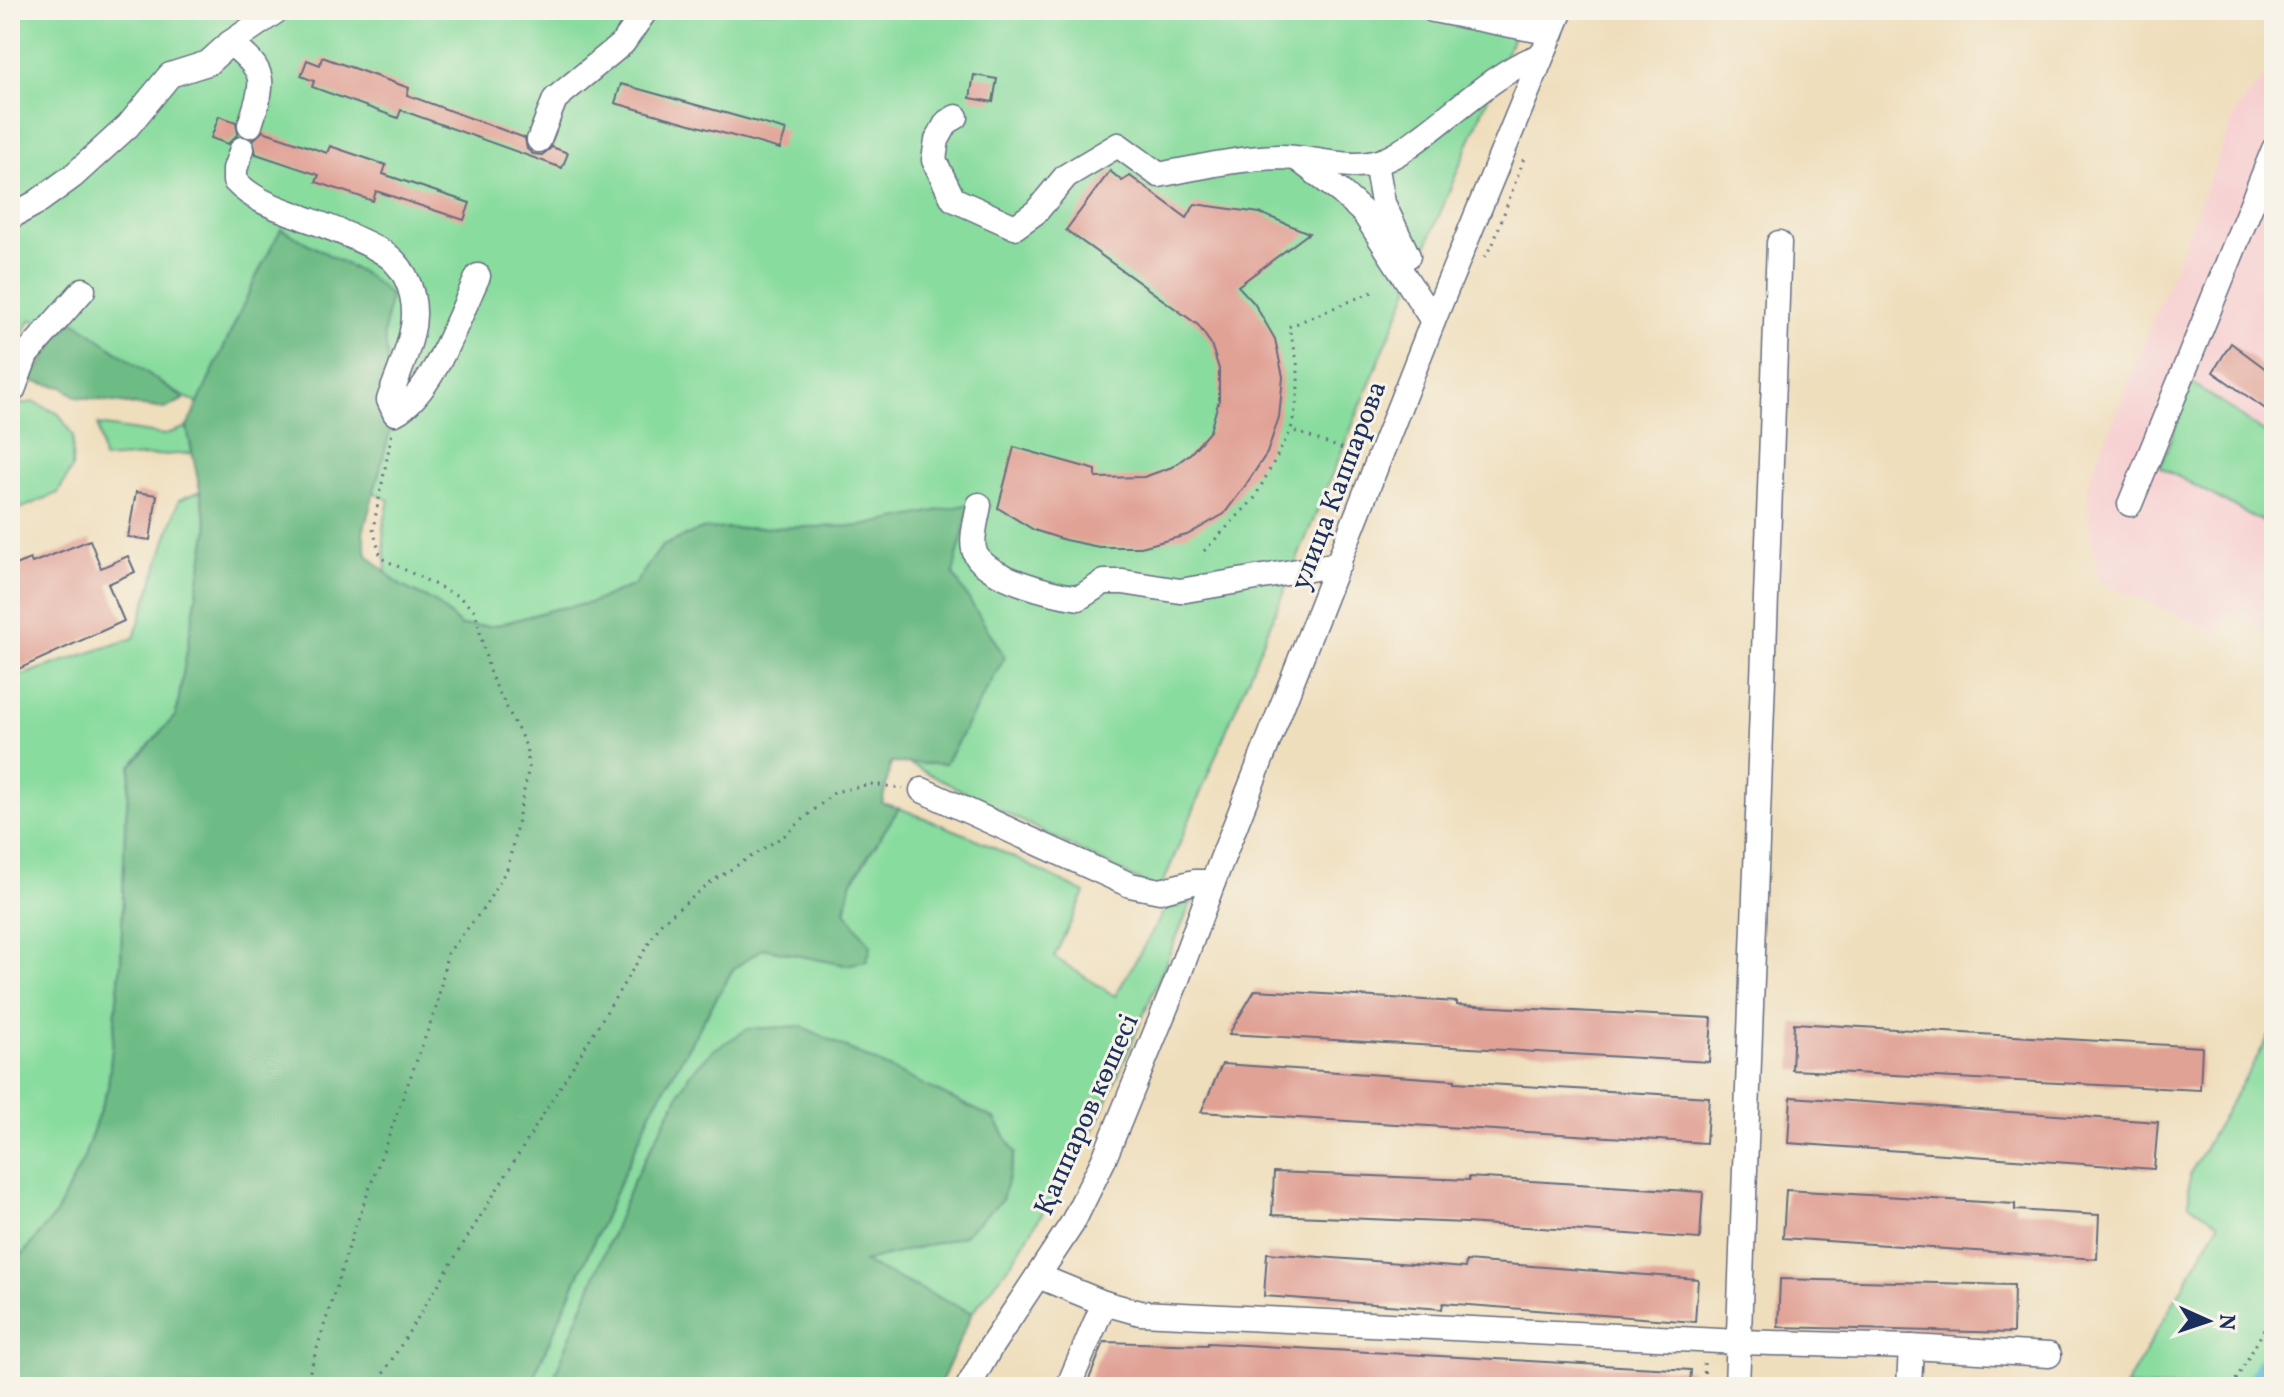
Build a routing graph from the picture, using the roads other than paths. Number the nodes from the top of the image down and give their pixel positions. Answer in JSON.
{"nodes":[{"id":1,"x":278,"y":10,"type":"edge"},
{"id":2,"x":646,"y":10,"type":"edge"},
{"id":3,"x":1433,"y":10,"type":"edge"},
{"id":4,"x":1561,"y":10,"type":"edge"},
{"id":5,"x":1552,"y":33,"type":"junction"},
{"id":6,"x":230,"y":43,"type":"junction"},
{"id":7,"x":1541,"y":56,"type":"junction"},
{"id":8,"x":956,"y":117,"type":"dead end"},
{"id":9,"x":250,"y":125,"type":"dead end"},
{"id":10,"x":539,"y":140,"type":"dead end"},
{"id":11,"x":242,"y":149,"type":"dead end"},
{"id":12,"x":2274,"y":149,"type":"edge"},
{"id":13,"x":1297,"y":159,"type":"junction"},
{"id":14,"x":1376,"y":163,"type":"junction"},
{"id":15,"x":10,"y":217,"type":"edge"},
{"id":16,"x":1779,"y":243,"type":"dead end"},
{"id":17,"x":478,"y":276,"type":"dead end"},
{"id":18,"x":83,"y":290,"type":"dead end"},
{"id":19,"x":1436,"y":313,"type":"junction"},
{"id":20,"x":13,"y":390,"type":"dead end"},
{"id":21,"x":2130,"y":504,"type":"dead end"},
{"id":22,"x":979,"y":505,"type":"dead end"},
{"id":23,"x":1339,"y":564,"type":"junction"},
{"id":24,"x":922,"y":790,"type":"road end"},
{"id":25,"x":1213,"y":882,"type":"junction"},
{"id":26,"x":1175,"y":985,"type":"joint"},
{"id":27,"x":1038,"y":1276,"type":"junction"},
{"id":28,"x":1104,"y":1303,"type":"junction"},
{"id":29,"x":1740,"y":1342,"type":"junction"},
{"id":30,"x":1911,"y":1347,"type":"junction"},
{"id":31,"x":2049,"y":1355,"type":"dead end"},
{"id":32,"x":968,"y":1387,"type":"edge"},
{"id":33,"x":1068,"y":1387,"type":"edge"},
{"id":34,"x":1737,"y":1387,"type":"edge"},
{"id":35,"x":1909,"y":1387,"type":"edge"}],
"edges":[{"from":1,"to":6,"type":"street"},
{"from":2,"to":10,"type":"street"},
{"from":3,"to":5,"type":"street"},
{"from":4,"to":5,"type":"street","name":"улица Каппарова"},
{"from":5,"to":7,"type":"street","name":"улица Каппарова"},
{"from":6,"to":9,"type":"street"},
{"from":6,"to":15,"type":"street"},
{"from":7,"to":14,"type":"street"},
{"from":7,"to":19,"type":"street","name":"улица Каппарова"},
{"from":8,"to":13,"type":"street"},
{"from":11,"to":17,"type":"street"},
{"from":12,"to":21,"type":"street"},
{"from":13,"to":14,"type":"street"},
{"from":13,"to":19,"type":"street"},
{"from":14,"to":19,"type":"street"},
{"from":16,"to":29,"type":"street"},
{"from":18,"to":20,"type":"street"},
{"from":19,"to":23,"type":"street","name":"улица Каппарова"},
{"from":22,"to":23,"type":"street"},
{"from":23,"to":25,"type":"street","name":"улица Каппарова"},
{"from":24,"to":25,"type":"street"},
{"from":25,"to":26,"type":"street","name":"улица Каппарова"},
{"from":26,"to":27,"type":"street","name":"Қаппаров көшесі"},
{"from":27,"to":28,"type":"street"},
{"from":27,"to":32,"type":"street","name":"Қаппаров көшесі"},
{"from":28,"to":29,"type":"street"},
{"from":28,"to":33,"type":"street"},
{"from":29,"to":30,"type":"street"},
{"from":29,"to":34,"type":"street"},
{"from":30,"to":31,"type":"street"},
{"from":30,"to":35,"type":"street"}]}
